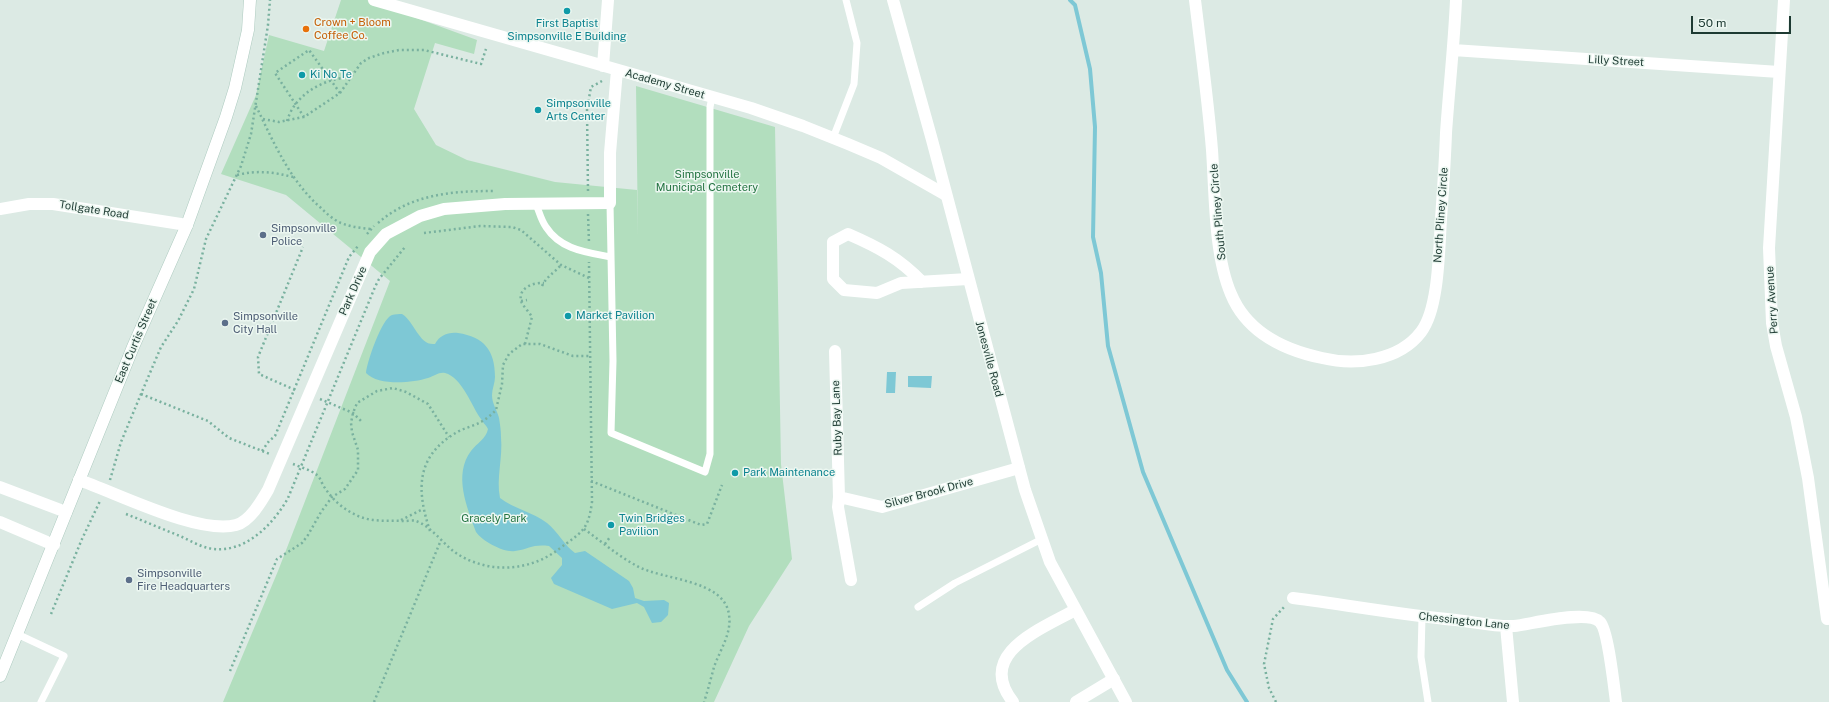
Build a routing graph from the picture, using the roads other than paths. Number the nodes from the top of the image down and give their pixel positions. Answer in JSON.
{"nodes":[{"id":1,"x":250,"y":0,"type":"edge"},
{"id":2,"x":374,"y":0,"type":"edge"},
{"id":3,"x":608,"y":0,"type":"edge"},
{"id":4,"x":846,"y":0,"type":"edge"},
{"id":5,"x":893,"y":0,"type":"edge"},
{"id":6,"x":1195,"y":0,"type":"edge"},
{"id":7,"x":1456,"y":0,"type":"edge"},
{"id":8,"x":1784,"y":0,"type":"edge"},
{"id":9,"x":1453,"y":50,"type":"junction"},
{"id":10,"x":603,"y":66,"type":"junction"},
{"id":11,"x":617,"y":70,"type":"junction"},
{"id":12,"x":1779,"y":72,"type":"junction"},
{"id":13,"x":712,"y":97,"type":"junction"},
{"id":14,"x":833,"y":138,"type":"junction"},
{"id":15,"x":946,"y":195,"type":"junction"},
{"id":16,"x":610,"y":203,"type":"junction"},
{"id":17,"x":536,"y":204,"type":"junction"},
{"id":18,"x":0,"y":209,"type":"edge"},
{"id":19,"x":187,"y":226,"type":"junction"},
{"id":20,"x":611,"y":257,"type":"junction"},
{"id":21,"x":968,"y":279,"type":"junction"},
{"id":22,"x":922,"y":282,"type":"junction"},
{"id":23,"x":835,"y":351,"type":"dead end"},
{"id":24,"x":1335,"y":360,"type":"joint"},
{"id":25,"x":1019,"y":468,"type":"junction"},
{"id":26,"x":80,"y":480,"type":"junction"},
{"id":27,"x":0,"y":487,"type":"edge"},
{"id":28,"x":840,"y":497,"type":"junction"},
{"id":29,"x":66,"y":512,"type":"junction"},
{"id":30,"x":0,"y":522,"type":"edge"},
{"id":31,"x":1042,"y":539,"type":"junction"},
{"id":32,"x":54,"y":545,"type":"junction"},
{"id":33,"x":851,"y":580,"type":"dead end"},
{"id":34,"x":1294,"y":598,"type":"road end"},
{"id":35,"x":918,"y":607,"type":"dead end"},
{"id":36,"x":1076,"y":610,"type":"junction"},
{"id":37,"x":1422,"y":617,"type":"junction"},
{"id":38,"x":1827,"y":618,"type":"dead end"},
{"id":39,"x":1506,"y":626,"type":"junction"},
{"id":40,"x":17,"y":634,"type":"junction"},
{"id":41,"x":0,"y":676,"type":"edge"},
{"id":42,"x":1114,"y":679,"type":"junction"},
{"id":43,"x":41,"y":702,"type":"edge"},
{"id":44,"x":1013,"y":702,"type":"edge"},
{"id":45,"x":1076,"y":702,"type":"edge"},
{"id":46,"x":1126,"y":702,"type":"edge"},
{"id":47,"x":1428,"y":702,"type":"edge"},
{"id":48,"x":1513,"y":702,"type":"edge"},
{"id":49,"x":1616,"y":702,"type":"edge"}],
"edges":[{"from":1,"to":19,"type":"street","name":"East Curtis Street"},
{"from":2,"to":10,"type":"street","name":"Academy Street"},
{"from":3,"to":10,"type":"street"},
{"from":4,"to":14,"type":"lane"},
{"from":5,"to":15,"type":"street","name":"Jonesville Road"},
{"from":6,"to":24,"type":"street","name":"South Pliney Circle"},
{"from":7,"to":9,"type":"street","name":"North Pliney Circle"},
{"from":8,"to":12,"type":"street","name":"Perry Avenue"},
{"from":9,"to":12,"type":"street","name":"Lilly Street"},
{"from":9,"to":24,"type":"street","name":"North Pliney Circle"},
{"from":10,"to":11,"type":"street","name":"Academy Street"},
{"from":11,"to":13,"type":"street","name":"Academy Street"},
{"from":11,"to":16,"type":"street"},
{"from":12,"to":38,"type":"street","name":"Perry Avenue"},
{"from":13,"to":14,"type":"street","name":"Academy Street"},
{"from":13,"to":20,"type":"lane"},
{"from":14,"to":15,"type":"street","name":"Academy Street"},
{"from":15,"to":21,"type":"street","name":"Jonesville Road"},
{"from":16,"to":17,"type":"street","name":"Park Drive"},
{"from":16,"to":20,"type":"lane"},
{"from":17,"to":20,"type":"lane"},
{"from":17,"to":26,"type":"street","name":"Park Drive"},
{"from":18,"to":19,"type":"street","name":"Tollgate Road"},
{"from":19,"to":26,"type":"street","name":"East Curtis Street"},
{"from":21,"to":22,"type":"street"},
{"from":21,"to":25,"type":"street","name":"Jonesville Road"},
{"from":22,"to":22,"type":"street"},
{"from":23,"to":28,"type":"street","name":"Ruby Bay Lane"},
{"from":25,"to":28,"type":"street","name":"Silver Brook Drive"},
{"from":25,"to":31,"type":"street","name":"Jonesville Road"},
{"from":26,"to":29,"type":"street","name":"East Curtis Street"},
{"from":27,"to":29,"type":"street"},
{"from":28,"to":33,"type":"street","name":"Ruby Bay Lane"},
{"from":29,"to":32,"type":"street","name":"East Curtis Street"},
{"from":30,"to":32,"type":"street"},
{"from":31,"to":35,"type":"lane"},
{"from":31,"to":36,"type":"street","name":"Jonesville Road"},
{"from":32,"to":40,"type":"street","name":"East Curtis Street"},
{"from":34,"to":37,"type":"street","name":"Chessington Lane"},
{"from":36,"to":42,"type":"street","name":"Jonesville Road"},
{"from":36,"to":44,"type":"street"},
{"from":37,"to":39,"type":"street","name":"Chessington Lane"},
{"from":37,"to":47,"type":"lane"},
{"from":39,"to":48,"type":"street"},
{"from":39,"to":49,"type":"street","name":"Chessington Lane"},
{"from":40,"to":41,"type":"street","name":"East Curtis Street"},
{"from":40,"to":43,"type":"lane"},
{"from":42,"to":45,"type":"street"},
{"from":42,"to":46,"type":"street","name":"Jonesville Road"}]}
